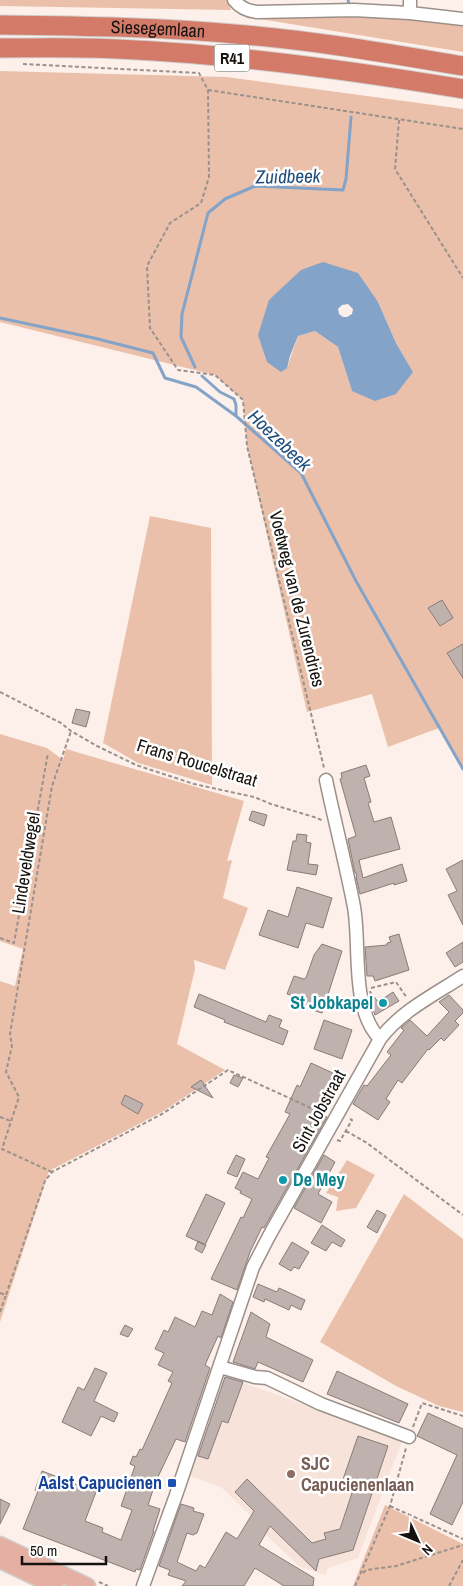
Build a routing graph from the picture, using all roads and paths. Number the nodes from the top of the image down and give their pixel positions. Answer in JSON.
{"nodes":[{"id":1,"x":236,"y":3,"type":"edge"},
{"id":2,"x":410,"y":7,"type":"edge"},
{"id":3,"x":463,"y":19,"type":"edge"},
{"id":4,"x":0,"y":25,"type":"edge"},
{"id":5,"x":0,"y":48,"type":"edge"},
{"id":6,"x":18,"y":64,"type":"dead end"},
{"id":7,"x":463,"y":66,"type":"edge"},
{"id":8,"x":463,"y":89,"type":"edge"},
{"id":9,"x":208,"y":90,"type":"junction"},
{"id":10,"x":400,"y":119,"type":"junction"},
{"id":11,"x":463,"y":129,"type":"edge"},
{"id":12,"x":463,"y":278,"type":"edge"},
{"id":13,"x":0,"y":692,"type":"edge"},
{"id":14,"x":71,"y":731,"type":"junction"},
{"id":15,"x":48,"y":753,"type":"dead end"},
{"id":16,"x":326,"y":780,"type":"joint"},
{"id":17,"x":336,"y":829,"type":"junction"},
{"id":18,"x":0,"y":938,"type":"edge"},
{"id":19,"x":463,"y":976,"type":"edge"},
{"id":20,"x":360,"y":991,"type":"junction"},
{"id":21,"x":414,"y":1008,"type":"junction"},
{"id":22,"x":380,"y":1039,"type":"junction"},
{"id":23,"x":0,"y":1117,"type":"edge"},
{"id":24,"x":335,"y":1119,"type":"junction"},
{"id":25,"x":11,"y":1121,"type":"junction"},
{"id":26,"x":346,"y":1131,"type":"dead end"},
{"id":27,"x":52,"y":1172,"type":"junction"},
{"id":28,"x":463,"y":1215,"type":"edge"},
{"id":29,"x":0,"y":1293,"type":"edge"},
{"id":30,"x":6,"y":1295,"type":"junction"},
{"id":31,"x":0,"y":1312,"type":"edge"},
{"id":32,"x":220,"y":1366,"type":"junction"},
{"id":33,"x":463,"y":1416,"type":"edge"},
{"id":34,"x":409,"y":1437,"type":"junction"},
{"id":35,"x":390,"y":1506,"type":"junction"},
{"id":36,"x":463,"y":1539,"type":"edge"},
{"id":37,"x":0,"y":1545,"type":"edge"},
{"id":38,"x":463,"y":1545,"type":"edge"},
{"id":39,"x":0,"y":1560,"type":"edge"},
{"id":40,"x":463,"y":1560,"type":"edge"},
{"id":41,"x":360,"y":1577,"type":"junction"},
{"id":42,"x":55,"y":1586,"type":"edge"},
{"id":43,"x":87,"y":1586,"type":"edge"},
{"id":44,"x":143,"y":1586,"type":"edge"},
{"id":45,"x":355,"y":1586,"type":"edge"},
{"id":46,"x":449,"y":1586,"type":"edge"}],
"edges":[{"from":1,"to":2,"type":"street"},
{"from":2,"to":3,"type":"street"},
{"from":4,"to":7,"type":"highway","name":"Siesegemlaan","number":"R41"},
{"from":5,"to":8,"type":"highway","name":"Siesegemlaan","number":"R41"},
{"from":6,"to":9,"type":"path"},
{"from":9,"to":10,"type":"path"},
{"from":9,"to":16,"type":"path","name":"Voetweg van de Zurendries"},
{"from":10,"to":11,"type":"path"},
{"from":10,"to":12,"type":"path"},
{"from":13,"to":14,"type":"path","name":"Frans Roucelstraat"},
{"from":14,"to":17,"type":"path","name":"Frans Roucelstraat"},
{"from":14,"to":25,"type":"path","name":"Lindeveldwegel"},
{"from":15,"to":18,"type":"path"},
{"from":16,"to":17,"type":"street"},
{"from":17,"to":20,"type":"street"},
{"from":19,"to":21,"type":"street","name":"Sint Jobstraat"},
{"from":20,"to":21,"type":"path"},
{"from":20,"to":22,"type":"street"},
{"from":21,"to":22,"type":"street","name":"Sint Jobstraat"},
{"from":22,"to":24,"type":"street","name":"Sint Jobstraat"},
{"from":23,"to":25,"type":"path"},
{"from":24,"to":27,"type":"path"},
{"from":24,"to":32,"type":"street","name":"Sint Jobstraat"},
{"from":25,"to":27,"type":"path","name":"Lindeveldwegel"},
{"from":26,"to":28,"type":"path"},
{"from":27,"to":30,"type":"path"},
{"from":29,"to":30,"type":"path"},
{"from":30,"to":31,"type":"path"},
{"from":32,"to":34,"type":"street"},
{"from":32,"to":44,"type":"street","name":"Sint Jobstraat"},
{"from":33,"to":34,"type":"path"},
{"from":34,"to":35,"type":"path"},
{"from":35,"to":36,"type":"path"},
{"from":35,"to":41,"type":"path"},
{"from":37,"to":43,"type":"main road"},
{"from":38,"to":41,"type":"path"},
{"from":39,"to":42,"type":"main road"},
{"from":40,"to":46,"type":"path"},
{"from":41,"to":45,"type":"path"}]}
